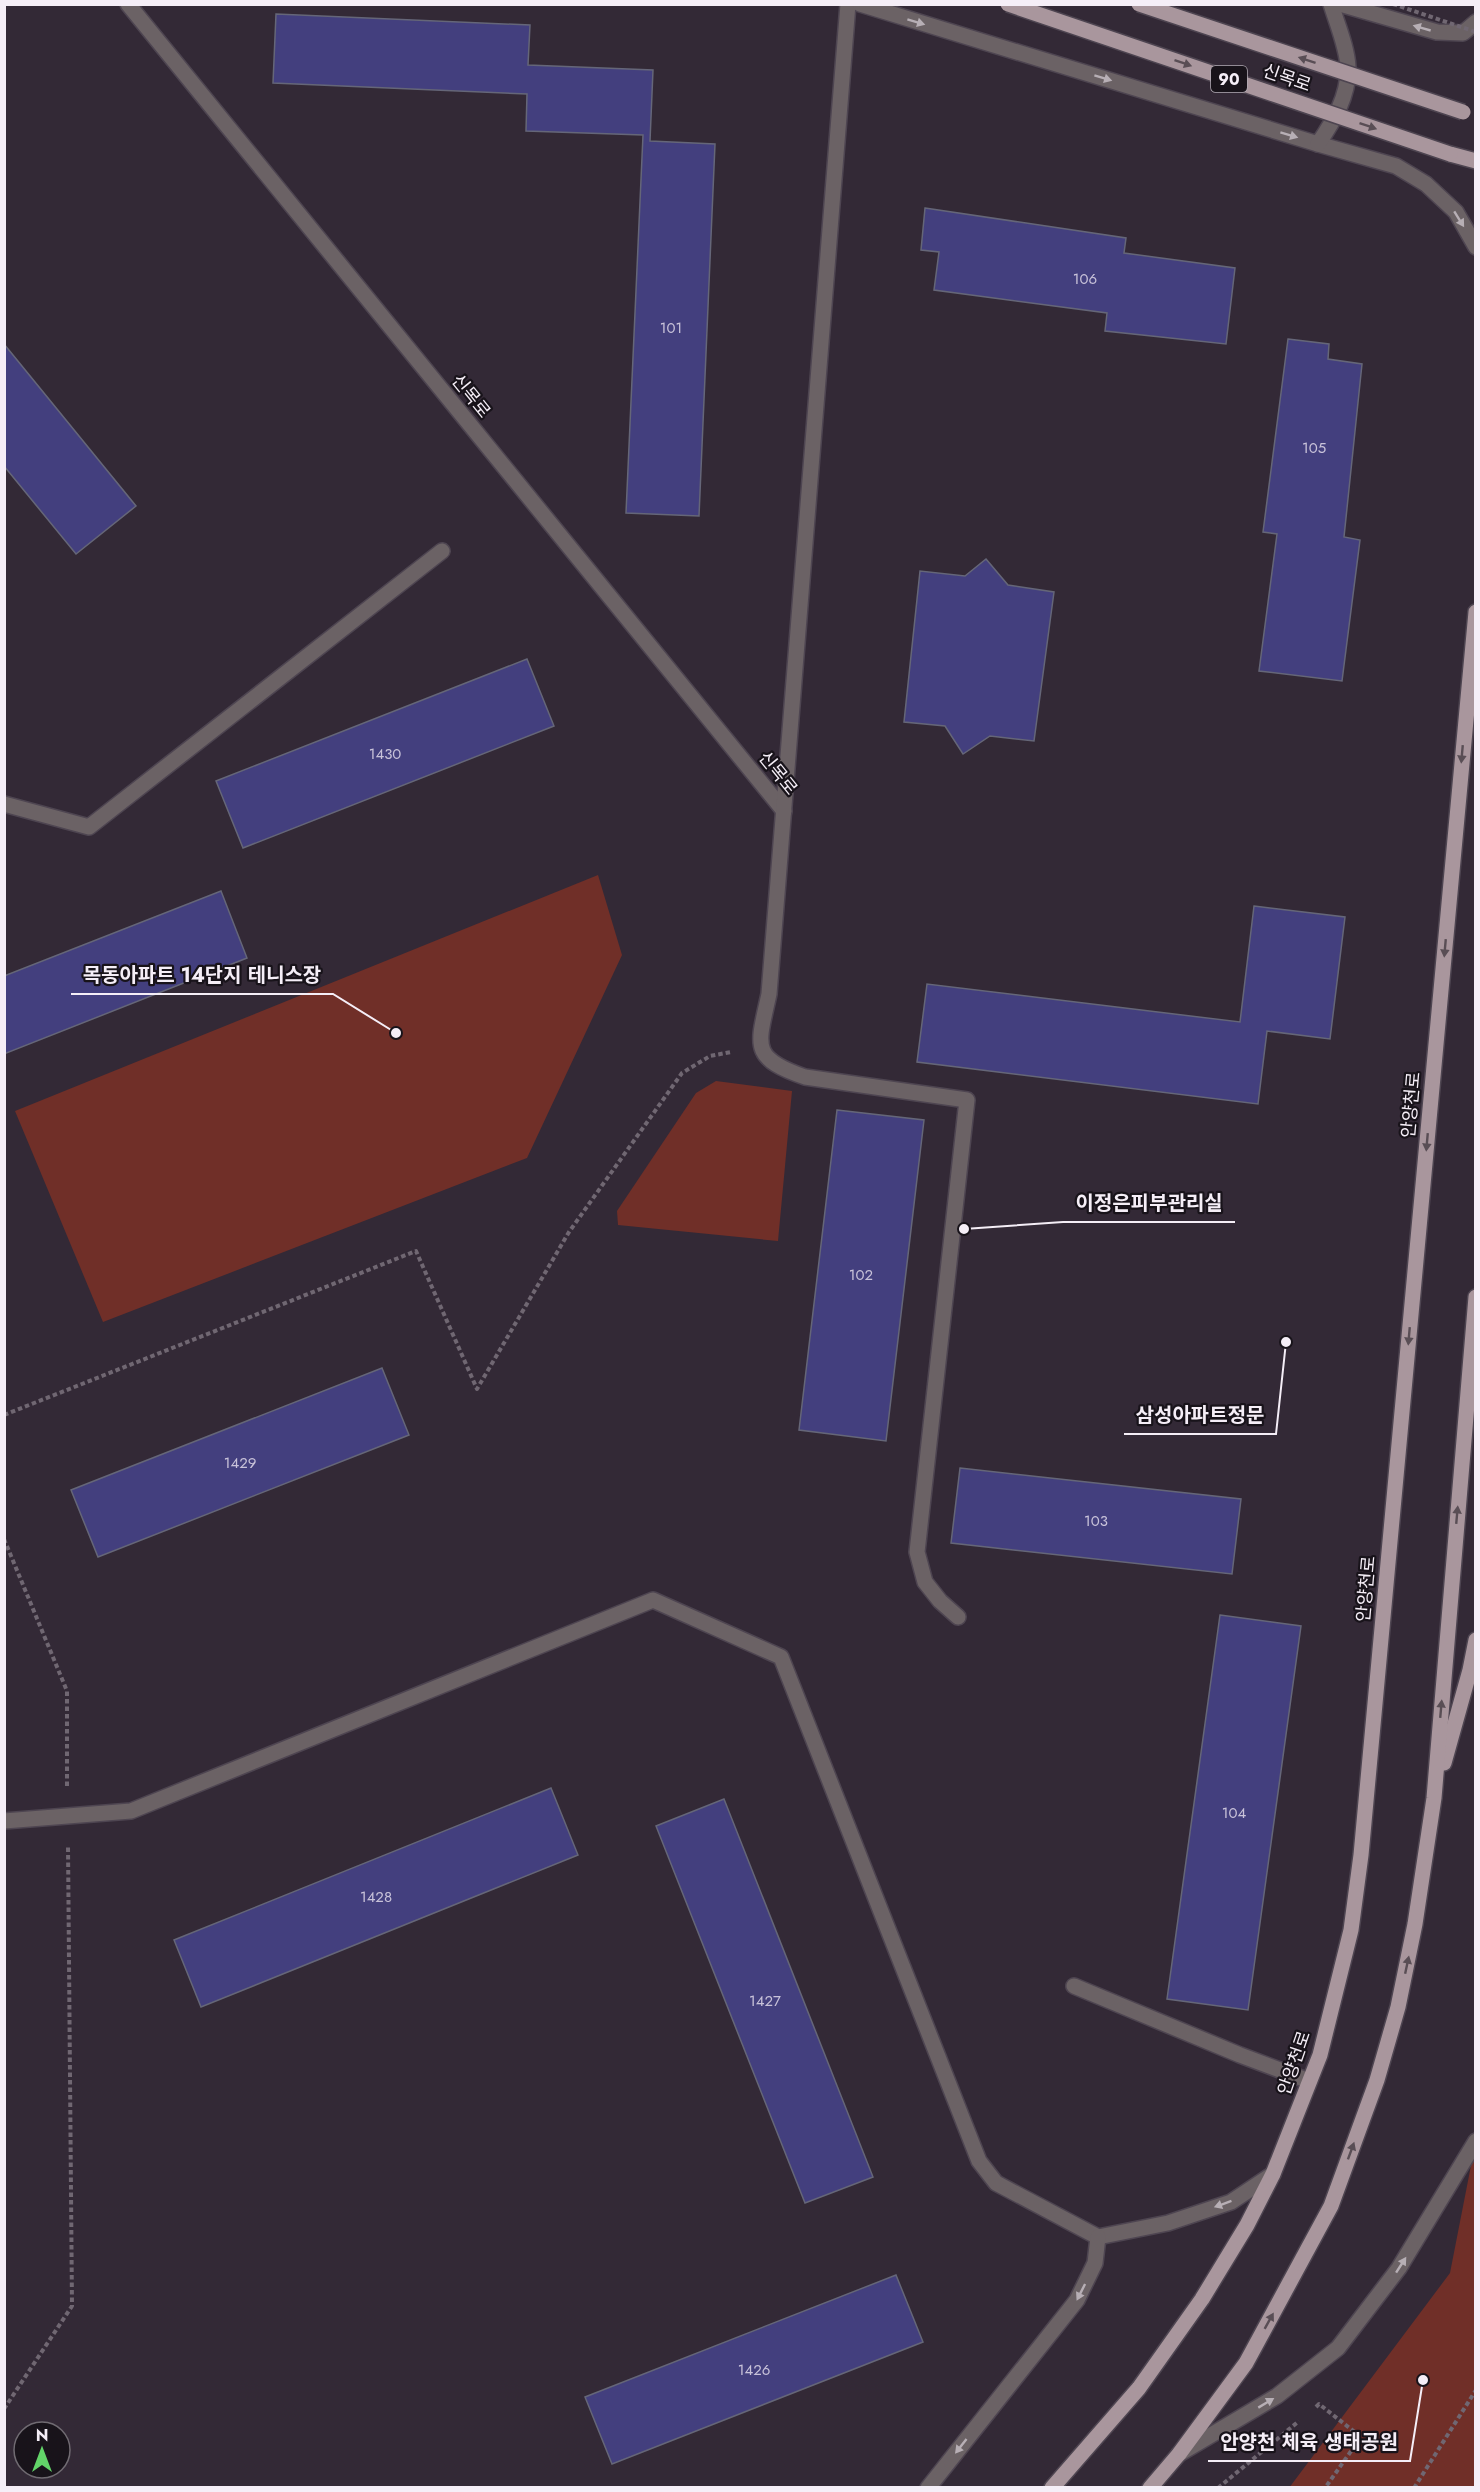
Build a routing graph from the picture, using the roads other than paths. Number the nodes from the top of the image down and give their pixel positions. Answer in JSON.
{"nodes":[{"id":1,"x":128,"y":4,"type":"edge"},
{"id":2,"x":848,"y":4,"type":"edge"},
{"id":3,"x":860,"y":4,"type":"edge"},
{"id":4,"x":1008,"y":4,"type":"edge"},
{"id":5,"x":1139,"y":4,"type":"edge"},
{"id":6,"x":1331,"y":4,"type":"edge"},
{"id":7,"x":1340,"y":4,"type":"edge"},
{"id":8,"x":1476,"y":22,"type":"edge"},
{"id":9,"x":1469,"y":114,"type":"edge"},
{"id":10,"x":1318,"y":144,"type":"junction"},
{"id":11,"x":1476,"y":161,"type":"edge"},
{"id":12,"x":1476,"y":247,"type":"edge"},
{"id":13,"x":442,"y":551,"type":"dead end"},
{"id":14,"x":1476,"y":612,"type":"edge"},
{"id":15,"x":4,"y":804,"type":"edge"},
{"id":16,"x":784,"y":812,"type":"junction"},
{"id":17,"x":1476,"y":1298,"type":"edge"},
{"id":18,"x":958,"y":1617,"type":"dead end"},
{"id":19,"x":1476,"y":1640,"type":"edge"},
{"id":20,"x":1434,"y":1798,"type":"junction"},
{"id":21,"x":4,"y":1821,"type":"edge"},
{"id":22,"x":1074,"y":1986,"type":"dead end"},
{"id":23,"x":1310,"y":2081,"type":"junction"},
{"id":24,"x":1476,"y":2141,"type":"edge"},
{"id":25,"x":1273,"y":2174,"type":"junction"},
{"id":26,"x":1098,"y":2237,"type":"junction"},
{"id":27,"x":1179,"y":2454,"type":"junction"},
{"id":28,"x":928,"y":2487,"type":"edge"},
{"id":29,"x":1052,"y":2487,"type":"edge"},
{"id":30,"x":1150,"y":2487,"type":"edge"}],
"edges":[{"from":1,"to":16,"type":"street","name":"신목로"},
{"from":2,"to":16,"type":"street"},
{"from":3,"to":10,"type":"street","one_way":true},
{"from":4,"to":11,"type":"main road","name":"신목로","number":"90","one_way":true,"bridge":true},
{"from":9,"to":5,"type":"main road","name":"신목로","number":"90","one_way":true,"bridge":true},
{"from":6,"to":10,"type":"street"},
{"from":8,"to":7,"type":"street","one_way":true},
{"from":10,"to":12,"type":"street","one_way":true},
{"from":13,"to":15,"type":"street"},
{"from":14,"to":23,"type":"main road","name":"안양천로","one_way":true},
{"from":16,"to":18,"type":"street"},
{"from":20,"to":17,"type":"main road","one_way":true},
{"from":19,"to":20,"type":"main road"},
{"from":27,"to":20,"type":"main road","one_way":true},
{"from":21,"to":26,"type":"street"},
{"from":22,"to":23,"type":"street"},
{"from":23,"to":25,"type":"main road","name":"안양천로"},
{"from":27,"to":24,"type":"street","one_way":true},
{"from":25,"to":26,"type":"street","one_way":true},
{"from":25,"to":29,"type":"main road","name":"안양천로"},
{"from":26,"to":28,"type":"street","one_way":true},
{"from":27,"to":30,"type":"main road"}]}
